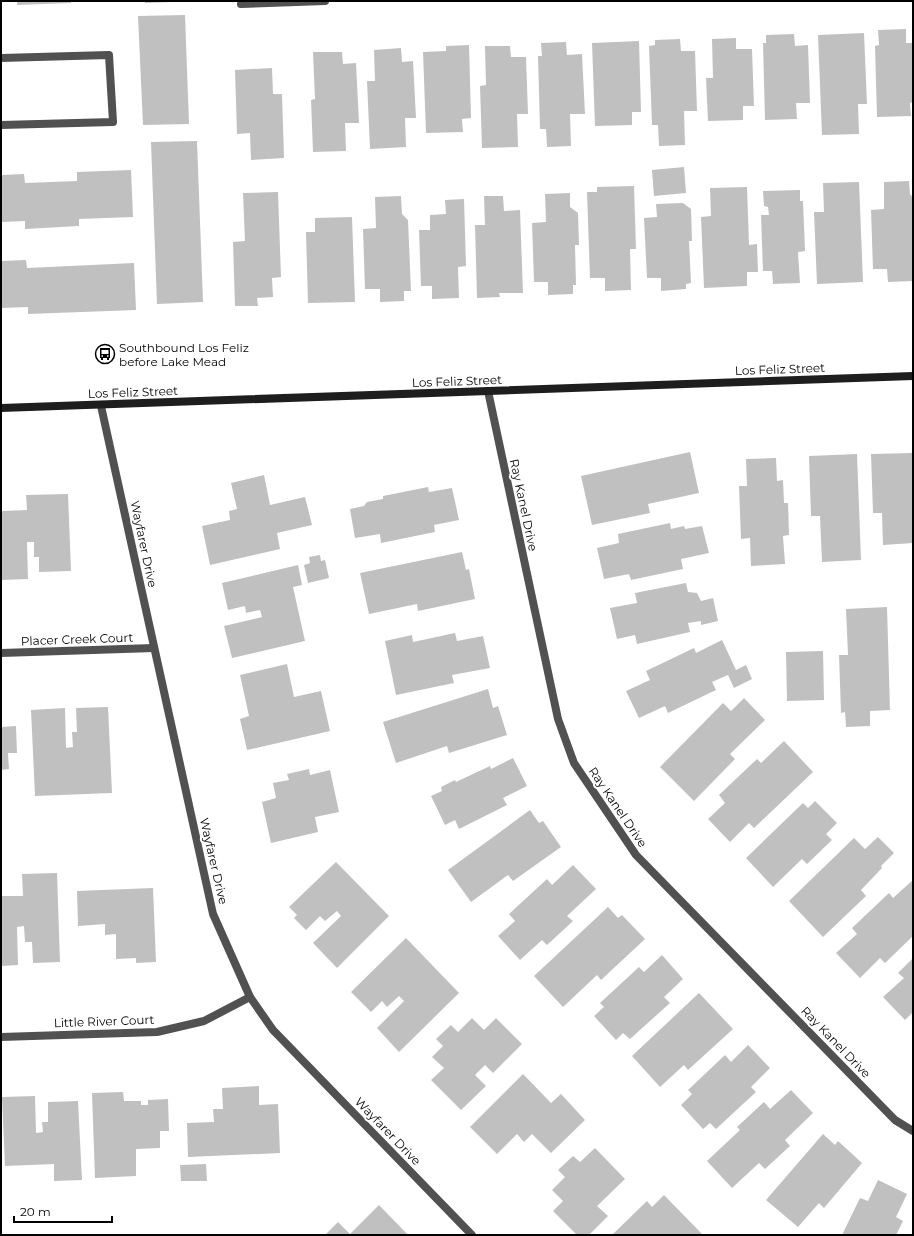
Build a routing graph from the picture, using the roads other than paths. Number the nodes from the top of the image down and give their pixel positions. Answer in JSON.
{"nodes":[{"id":1,"x":325,"y":1,"type":"edge"},
{"id":2,"x":241,"y":4,"type":"dead end"},
{"id":3,"x":1,"y":58,"type":"edge"},
{"id":4,"x":1,"y":125,"type":"edge"},
{"id":5,"x":913,"y":376,"type":"edge"},
{"id":6,"x":488,"y":392,"type":"junction"},
{"id":7,"x":101,"y":406,"type":"junction"},
{"id":8,"x":1,"y":408,"type":"edge"},
{"id":9,"x":154,"y":648,"type":"junction"},
{"id":10,"x":1,"y":653,"type":"edge"},
{"id":11,"x":250,"y":997,"type":"junction"},
{"id":12,"x":1,"y":1037,"type":"edge"},
{"id":13,"x":913,"y":1131,"type":"edge"},
{"id":14,"x":472,"y":1235,"type":"edge"}],
"edges":[{"from":1,"to":2,"type":"street"},
{"from":3,"to":4,"type":"street"},
{"from":5,"to":6,"type":"street","name":"Los Feliz Street"},
{"from":6,"to":7,"type":"street","name":"Los Feliz Street"},
{"from":6,"to":13,"type":"street","name":"Ray Kanel Drive"},
{"from":7,"to":8,"type":"street","name":"Los Feliz Street"},
{"from":7,"to":9,"type":"street","name":"Wayfarer Drive"},
{"from":9,"to":10,"type":"street","name":"Placer Creek Court"},
{"from":9,"to":11,"type":"street","name":"Wayfarer Drive"},
{"from":11,"to":12,"type":"street","name":"Little River Court"},
{"from":11,"to":14,"type":"street","name":"Wayfarer Drive"}]}
